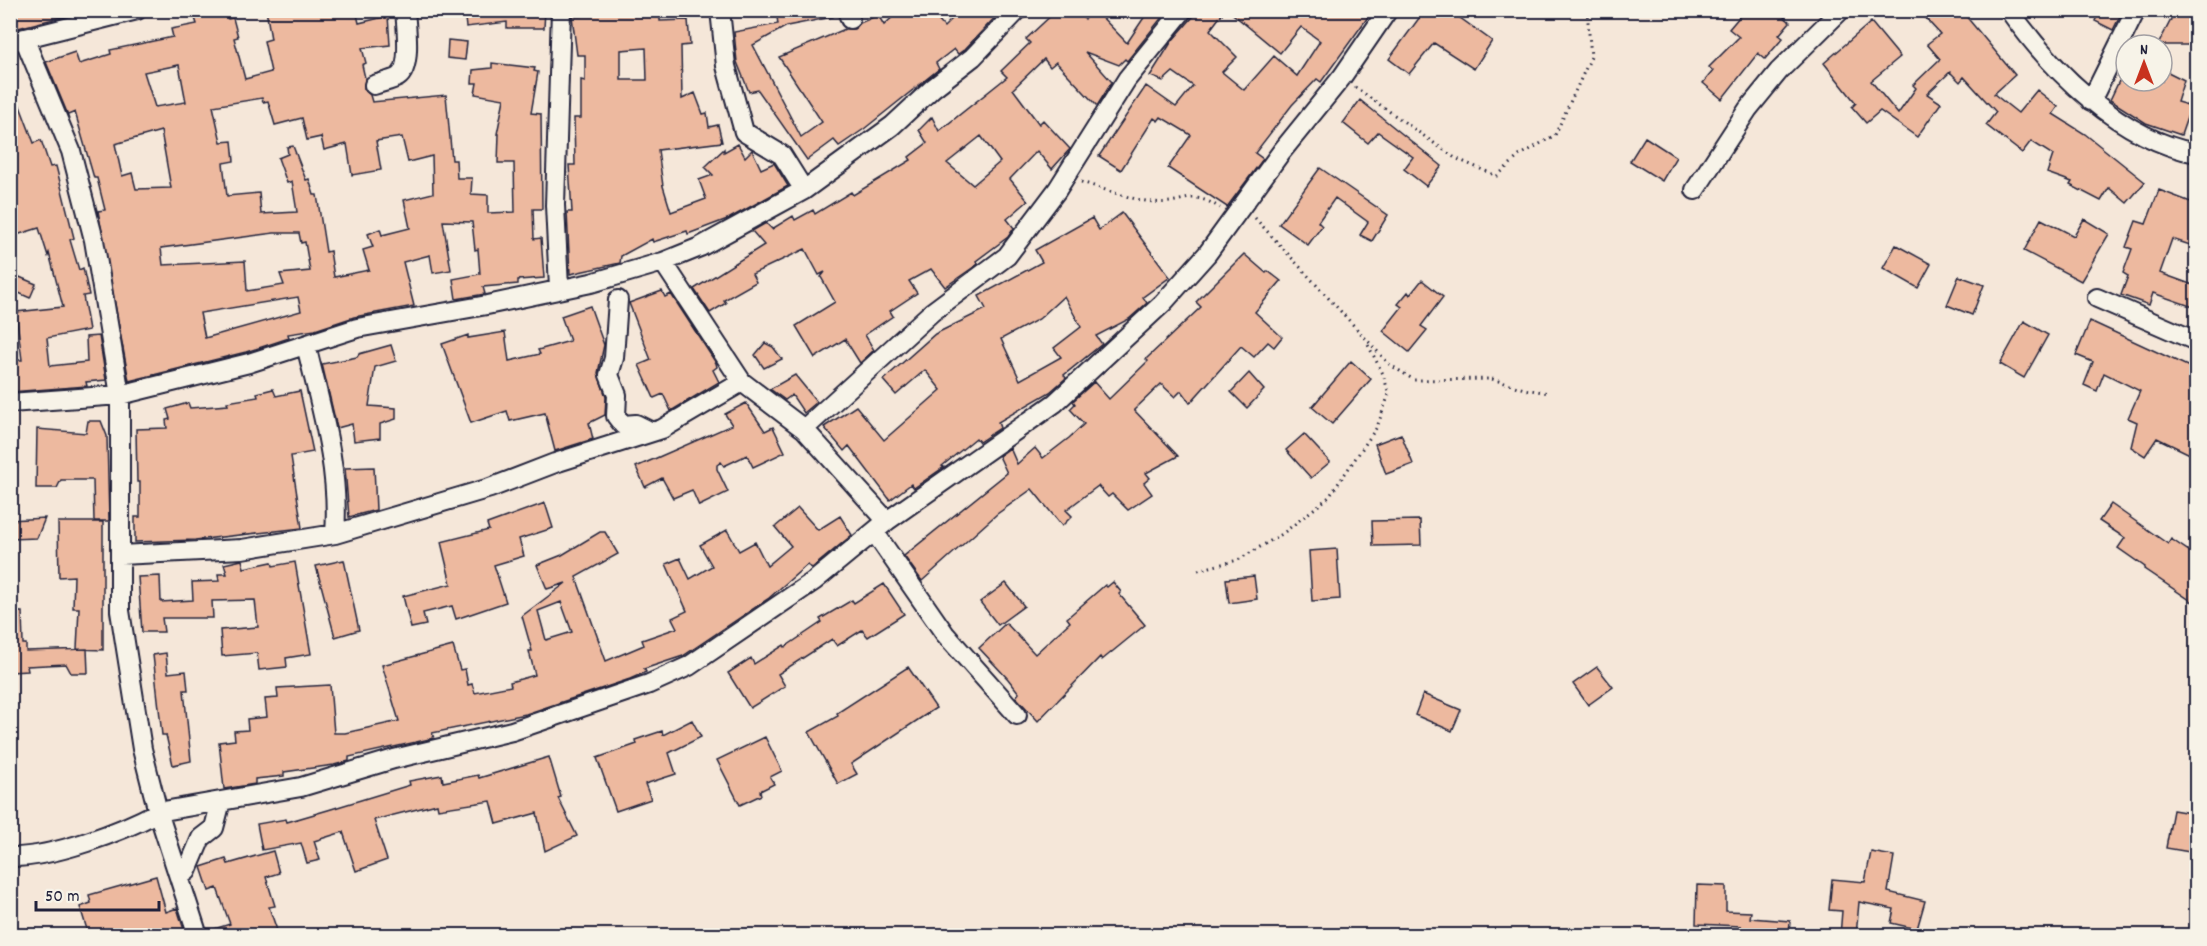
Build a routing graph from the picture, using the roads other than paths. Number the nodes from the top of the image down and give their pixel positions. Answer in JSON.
{"nodes":[{"id":1,"x":137,"y":10,"type":"edge"},
{"id":2,"x":405,"y":10,"type":"edge"},
{"id":3,"x":561,"y":10,"type":"edge"},
{"id":4,"x":720,"y":10,"type":"edge"},
{"id":5,"x":1018,"y":10,"type":"edge"},
{"id":6,"x":1182,"y":10,"type":"edge"},
{"id":7,"x":1388,"y":10,"type":"edge"},
{"id":8,"x":1841,"y":10,"type":"edge"},
{"id":9,"x":2008,"y":10,"type":"edge"},
{"id":10,"x":2136,"y":10,"type":"edge"},
{"id":11,"x":17,"y":40,"type":"edge"},
{"id":12,"x":374,"y":84,"type":"dead end"},
{"id":13,"x":2091,"y":101,"type":"junction"},
{"id":14,"x":2196,"y":153,"type":"edge"},
{"id":15,"x":804,"y":190,"type":"junction"},
{"id":16,"x":1695,"y":190,"type":"dead end"},
{"id":17,"x":663,"y":262,"type":"junction"},
{"id":18,"x":558,"y":288,"type":"junction"},
{"id":19,"x":2097,"y":298,"type":"dead end"},
{"id":20,"x":618,"y":300,"type":"dead end"},
{"id":21,"x":2196,"y":341,"type":"edge"},
{"id":22,"x":306,"y":345,"type":"junction"},
{"id":23,"x":742,"y":382,"type":"junction"},
{"id":24,"x":120,"y":395,"type":"junction"},
{"id":25,"x":10,"y":403,"type":"edge"},
{"id":26,"x":804,"y":429,"type":"junction"},
{"id":27,"x":652,"y":432,"type":"junction"},
{"id":28,"x":881,"y":527,"type":"junction"},
{"id":29,"x":335,"y":534,"type":"junction"},
{"id":30,"x":120,"y":555,"type":"junction"},
{"id":31,"x":1017,"y":715,"type":"dead end"},
{"id":32,"x":221,"y":801,"type":"junction"},
{"id":33,"x":158,"y":812,"type":"junction"},
{"id":34,"x":10,"y":857,"type":"edge"},
{"id":35,"x":179,"y":877,"type":"junction"},
{"id":36,"x":198,"y":936,"type":"edge"}],
"edges":[{"from":1,"to":11,"type":"street"},
{"from":2,"to":12,"type":"street"},
{"from":3,"to":18,"type":"street"},
{"from":4,"to":15,"type":"street"},
{"from":5,"to":15,"type":"street"},
{"from":6,"to":26,"type":"street"},
{"from":7,"to":28,"type":"street"},
{"from":8,"to":16,"type":"street"},
{"from":9,"to":13,"type":"street"},
{"from":10,"to":13,"type":"street"},
{"from":11,"to":24,"type":"street"},
{"from":13,"to":14,"type":"street"},
{"from":15,"to":17,"type":"street"},
{"from":17,"to":18,"type":"street"},
{"from":17,"to":23,"type":"street"},
{"from":18,"to":22,"type":"street"},
{"from":19,"to":21,"type":"street"},
{"from":20,"to":27,"type":"street"},
{"from":22,"to":24,"type":"street"},
{"from":22,"to":29,"type":"street"},
{"from":23,"to":26,"type":"street"},
{"from":23,"to":27,"type":"street"},
{"from":24,"to":25,"type":"street"},
{"from":24,"to":30,"type":"street"},
{"from":26,"to":28,"type":"street"},
{"from":27,"to":29,"type":"street"},
{"from":28,"to":31,"type":"street"},
{"from":28,"to":32,"type":"street"},
{"from":29,"to":30,"type":"street"},
{"from":30,"to":33,"type":"street"},
{"from":32,"to":33,"type":"street"},
{"from":32,"to":35,"type":"street"},
{"from":33,"to":34,"type":"street"},
{"from":33,"to":35,"type":"street"},
{"from":35,"to":36,"type":"street"}]}
